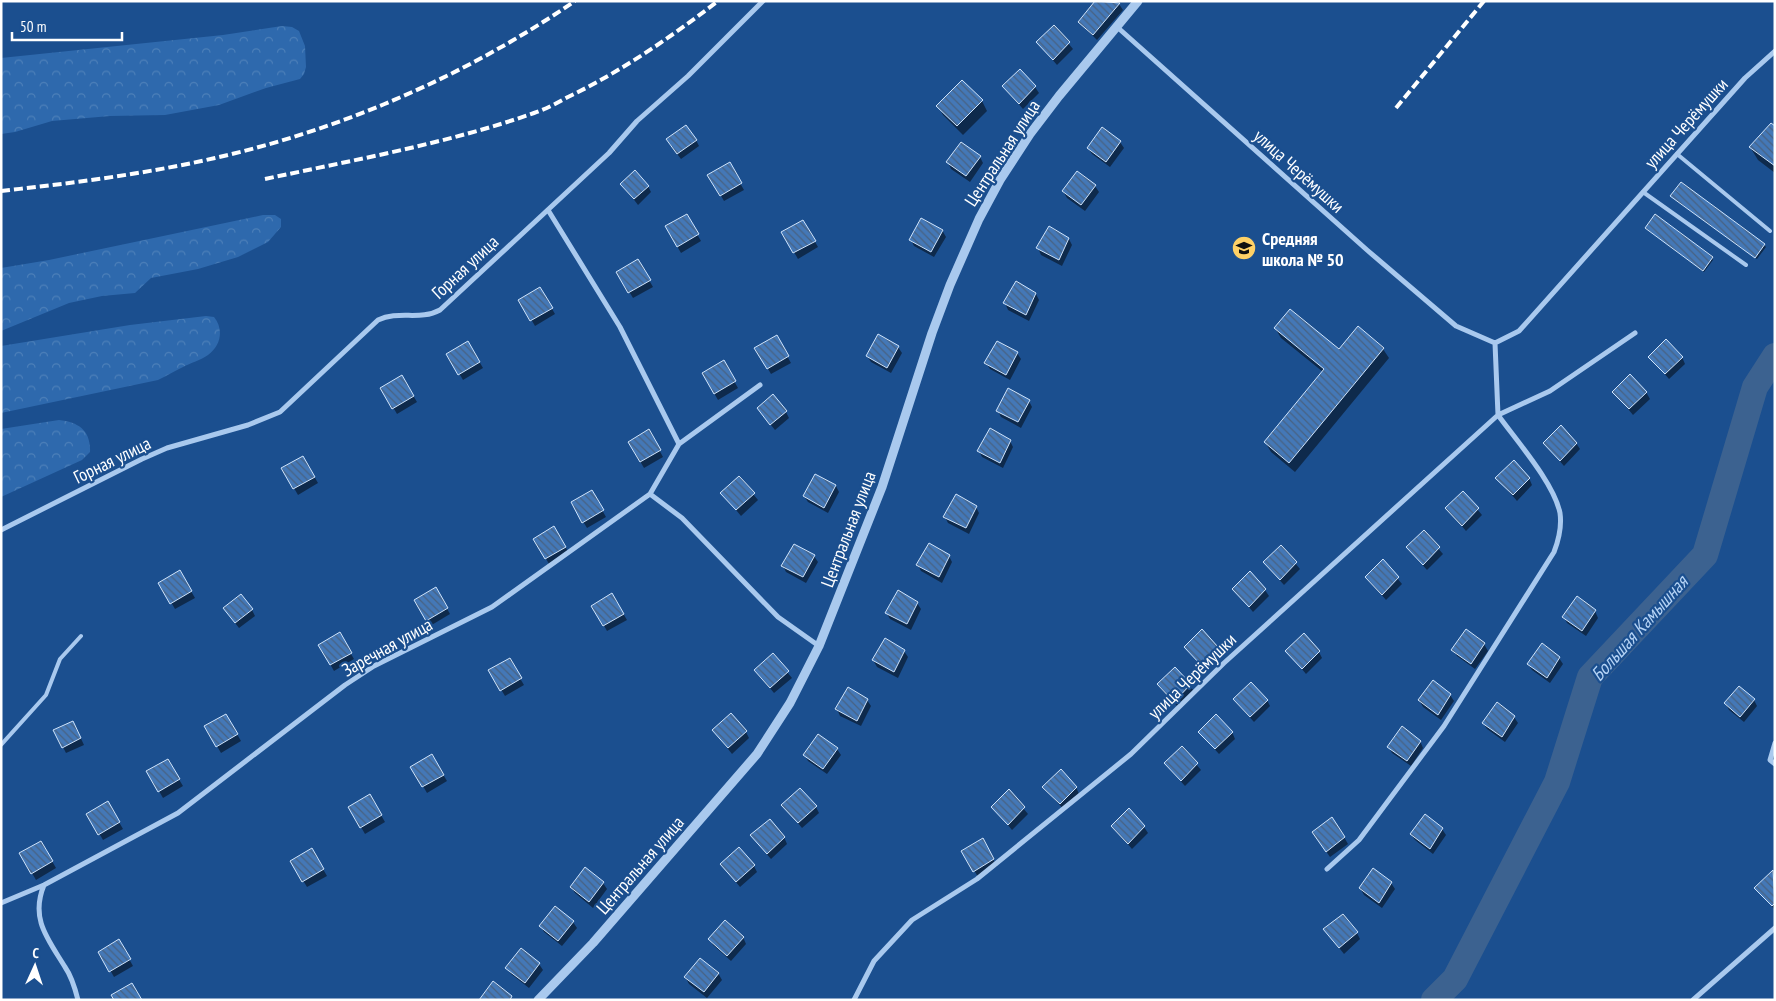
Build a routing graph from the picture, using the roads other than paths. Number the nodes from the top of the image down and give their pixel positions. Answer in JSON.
{"nodes":[{"id":1,"x":763,"y":1,"type":"edge"},
{"id":2,"x":1138,"y":1,"type":"edge"},
{"id":3,"x":1116,"y":26,"type":"junction"},
{"id":4,"x":1775,"y":51,"type":"edge"},
{"id":5,"x":1677,"y":154,"type":"junction"},
{"id":6,"x":1643,"y":192,"type":"junction"},
{"id":7,"x":548,"y":210,"type":"junction"},
{"id":8,"x":1770,"y":231,"type":"dead end"},
{"id":9,"x":1746,"y":266,"type":"dead end"},
{"id":10,"x":1634,"y":333,"type":"dead end"},
{"id":11,"x":1495,"y":343,"type":"junction"},
{"id":12,"x":760,"y":385,"type":"dead end"},
{"id":13,"x":1498,"y":415,"type":"junction"},
{"id":14,"x":679,"y":444,"type":"junction"},
{"id":15,"x":650,"y":494,"type":"junction"},
{"id":16,"x":1,"y":530,"type":"edge"},
{"id":17,"x":82,"y":636,"type":"dead end"},
{"id":18,"x":819,"y":646,"type":"junction"},
{"id":19,"x":1775,"y":744,"type":"edge"},
{"id":20,"x":1,"y":745,"type":"edge"},
{"id":21,"x":1775,"y":764,"type":"edge"},
{"id":22,"x":1327,"y":869,"type":"dead end"},
{"id":23,"x":44,"y":885,"type":"junction"},
{"id":24,"x":1,"y":903,"type":"edge"},
{"id":25,"x":1775,"y":928,"type":"edge"},
{"id":26,"x":78,"y":1000,"type":"edge"},
{"id":27,"x":538,"y":1000,"type":"edge"},
{"id":28,"x":854,"y":1000,"type":"edge"},
{"id":29,"x":1693,"y":1000,"type":"edge"}],
"edges":[{"from":1,"to":7,"type":"street","name":"Горная улица"},
{"from":2,"to":3,"type":"street","name":"Центральная улица"},
{"from":3,"to":11,"type":"street","name":"улица Черёмушки"},
{"from":3,"to":18,"type":"street","name":"Центральная улица"},
{"from":4,"to":5,"type":"street","name":"улица Черёмушки"},
{"from":5,"to":6,"type":"street","name":"улица Черёмушки"},
{"from":5,"to":8,"type":"lane"},
{"from":6,"to":9,"type":"lane"},
{"from":6,"to":11,"type":"street","name":"улица Черёмушки"},
{"from":7,"to":14,"type":"street"},
{"from":7,"to":16,"type":"street","name":"Горная улица"},
{"from":10,"to":13,"type":"street","name":"улица Черёмушки"},
{"from":11,"to":13,"type":"street"},
{"from":12,"to":14,"type":"street","name":"Заречная улица"},
{"from":13,"to":22,"type":"street"},
{"from":13,"to":28,"type":"street","name":"улица Черёмушки"},
{"from":14,"to":15,"type":"street","name":"Заречная улица"},
{"from":15,"to":18,"type":"street"},
{"from":15,"to":23,"type":"street","name":"Заречная улица"},
{"from":17,"to":20,"type":"lane"},
{"from":18,"to":27,"type":"street","name":"Центральная улица"},
{"from":19,"to":21,"type":"street"},
{"from":23,"to":24,"type":"street","name":"Заречная улица"},
{"from":23,"to":26,"type":"street"},
{"from":25,"to":29,"type":"street"}]}
